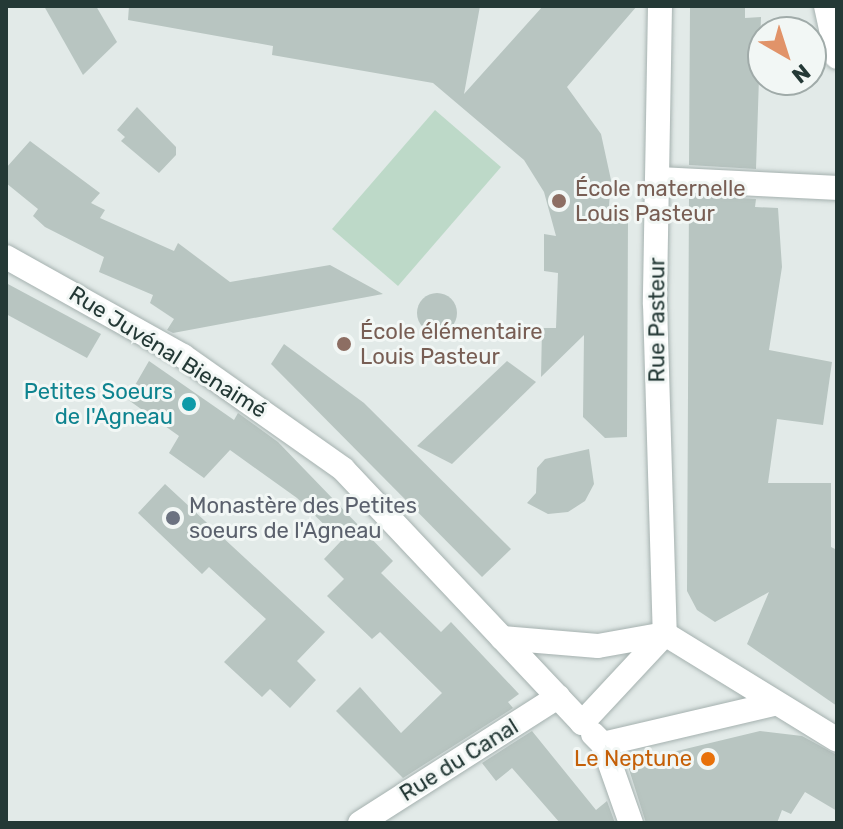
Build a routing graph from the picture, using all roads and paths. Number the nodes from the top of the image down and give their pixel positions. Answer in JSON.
{"nodes":[{"id":1,"x":660,"y":6,"type":"edge"},
{"id":2,"x":826,"y":6,"type":"edge"},
{"id":3,"x":837,"y":57,"type":"edge"},
{"id":4,"x":660,"y":179,"type":"junction"},
{"id":5,"x":837,"y":188,"type":"edge"},
{"id":6,"x":6,"y":257,"type":"edge"},
{"id":7,"x":665,"y":634,"type":"junction"},
{"id":8,"x":502,"y":638,"type":"junction"},
{"id":9,"x":558,"y":697,"type":"junction"},
{"id":10,"x":774,"y":704,"type":"junction"},
{"id":11,"x":582,"y":723,"type":"junction"},
{"id":12,"x":837,"y":740,"type":"edge"},
{"id":13,"x":603,"y":744,"type":"junction"},
{"id":14,"x":360,"y":823,"type":"edge"},
{"id":15,"x":631,"y":823,"type":"edge"}],
"edges":[{"from":1,"to":4,"type":"street","name":"Rue Pasteur"},
{"from":2,"to":3,"type":"street"},
{"from":4,"to":5,"type":"street"},
{"from":4,"to":7,"type":"street","name":"Rue Pasteur"},
{"from":6,"to":8,"type":"street","name":"Rue Juvénal Bienaimé"},
{"from":7,"to":8,"type":"street"},
{"from":7,"to":10,"type":"street"},
{"from":7,"to":11,"type":"street"},
{"from":8,"to":9,"type":"street","name":"Rue Juvénal Bienaimé"},
{"from":9,"to":11,"type":"street","name":"Rue Juvénal Bienaimé"},
{"from":9,"to":14,"type":"street","name":"Rue du Canal"},
{"from":10,"to":12,"type":"street"},
{"from":10,"to":13,"type":"street"},
{"from":11,"to":13,"type":"street","name":"Rue Juvénal Bienaimé"},
{"from":13,"to":15,"type":"street"}]}
